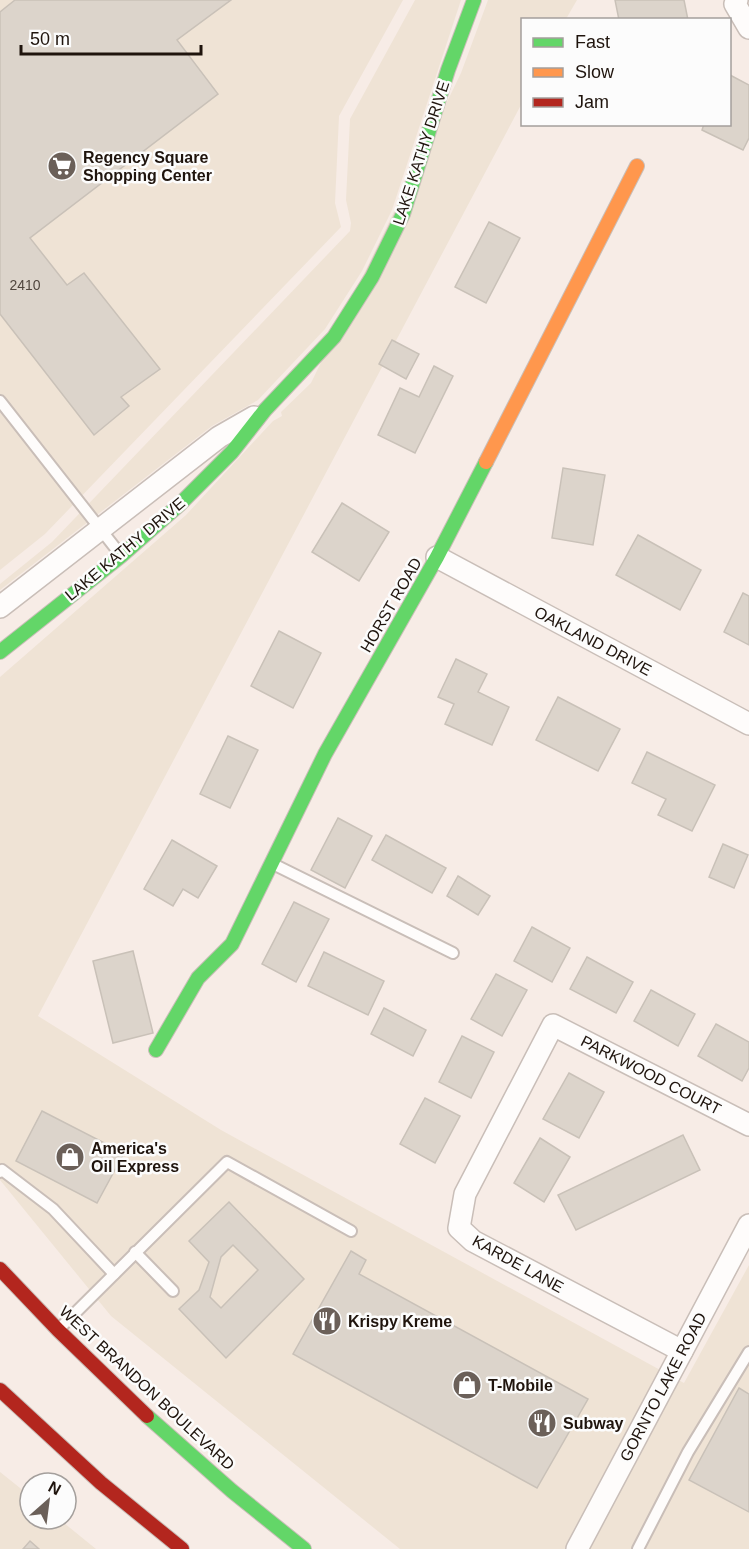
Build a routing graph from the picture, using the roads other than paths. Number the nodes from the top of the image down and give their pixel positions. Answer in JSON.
{"nodes":[{"id":1,"x":474,"y":0,"type":"edge"},
{"id":2,"x":736,"y":0,"type":"edge"},
{"id":3,"x":749,"y":28,"type":"edge"},
{"id":4,"x":637,"y":166,"type":"dead end"},
{"id":5,"x":0,"y":401,"type":"edge"},
{"id":6,"x":265,"y":410,"type":"junction"},
{"id":7,"x":99,"y":528,"type":"junction"},
{"id":8,"x":121,"y":556,"type":"junction"},
{"id":9,"x":437,"y":557,"type":"junction"},
{"id":10,"x":0,"y":607,"type":"edge"},
{"id":11,"x":0,"y":652,"type":"edge"},
{"id":12,"x":749,"y":724,"type":"edge"},
{"id":13,"x":271,"y":863,"type":"junction"},
{"id":14,"x":453,"y":953,"type":"dead end"},
{"id":15,"x":553,"y":1025,"type":"joint"},
{"id":16,"x":156,"y":1050,"type":"dead end"},
{"id":17,"x":749,"y":1125,"type":"edge"},
{"id":18,"x":0,"y":1172,"type":"edge"},
{"id":19,"x":749,"y":1225,"type":"edge"},
{"id":20,"x":351,"y":1231,"type":"dead end"},
{"id":21,"x":135,"y":1252,"type":"junction"},
{"id":22,"x":0,"y":1269,"type":"edge"},
{"id":23,"x":114,"y":1274,"type":"junction"},
{"id":24,"x":173,"y":1291,"type":"dead end"},
{"id":25,"x":58,"y":1330,"type":"junction"},
{"id":26,"x":682,"y":1351,"type":"junction"},
{"id":27,"x":749,"y":1352,"type":"edge"},
{"id":28,"x":0,"y":1390,"type":"edge"},
{"id":29,"x":579,"y":1548,"type":"edge"},
{"id":30,"x":182,"y":1549,"type":"edge"},
{"id":31,"x":304,"y":1549,"type":"edge"},
{"id":32,"x":638,"y":1549,"type":"edge"}],
"edges":[{"from":1,"to":6,"type":"main road","name":"LAKE KATHY DRIVE"},
{"from":2,"to":3,"type":"street"},
{"from":4,"to":9,"type":"main road","name":"HORST ROAD"},
{"from":5,"to":7,"type":"lane"},
{"from":6,"to":7,"type":"street","name":"LAKE KATHY DRIVE"},
{"from":6,"to":8,"type":"main road","name":"LAKE KATHY DRIVE"},
{"from":7,"to":8,"type":"lane"},
{"from":7,"to":10,"type":"street","name":"LAKE KATHY DRIVE"},
{"from":8,"to":11,"type":"main road","name":"LAKE KATHY DRIVE"},
{"from":9,"to":12,"type":"street","name":"OAKLAND DRIVE"},
{"from":9,"to":13,"type":"main road","name":"HORST ROAD"},
{"from":13,"to":14,"type":"lane"},
{"from":13,"to":16,"type":"main road","name":"HORST ROAD"},
{"from":15,"to":17,"type":"street","name":"PARKWOOD COURT"},
{"from":15,"to":26,"type":"street","name":"KARDE LANE"},
{"from":18,"to":23,"type":"lane"},
{"from":19,"to":26,"type":"street","name":"GORNTO LAKE ROAD"},
{"from":20,"to":21,"type":"lane"},
{"from":21,"to":23,"type":"lane"},
{"from":21,"to":24,"type":"lane"},
{"from":22,"to":25,"type":"main road","name":"WEST BRANDON BOULEVARD"},
{"from":23,"to":25,"type":"lane"},
{"from":25,"to":31,"type":"main road","name":"WEST BRANDON BOULEVARD"},
{"from":26,"to":29,"type":"street","name":"GORNTO LAKE ROAD"},
{"from":27,"to":32,"type":"lane"},
{"from":28,"to":30,"type":"main road"}]}
